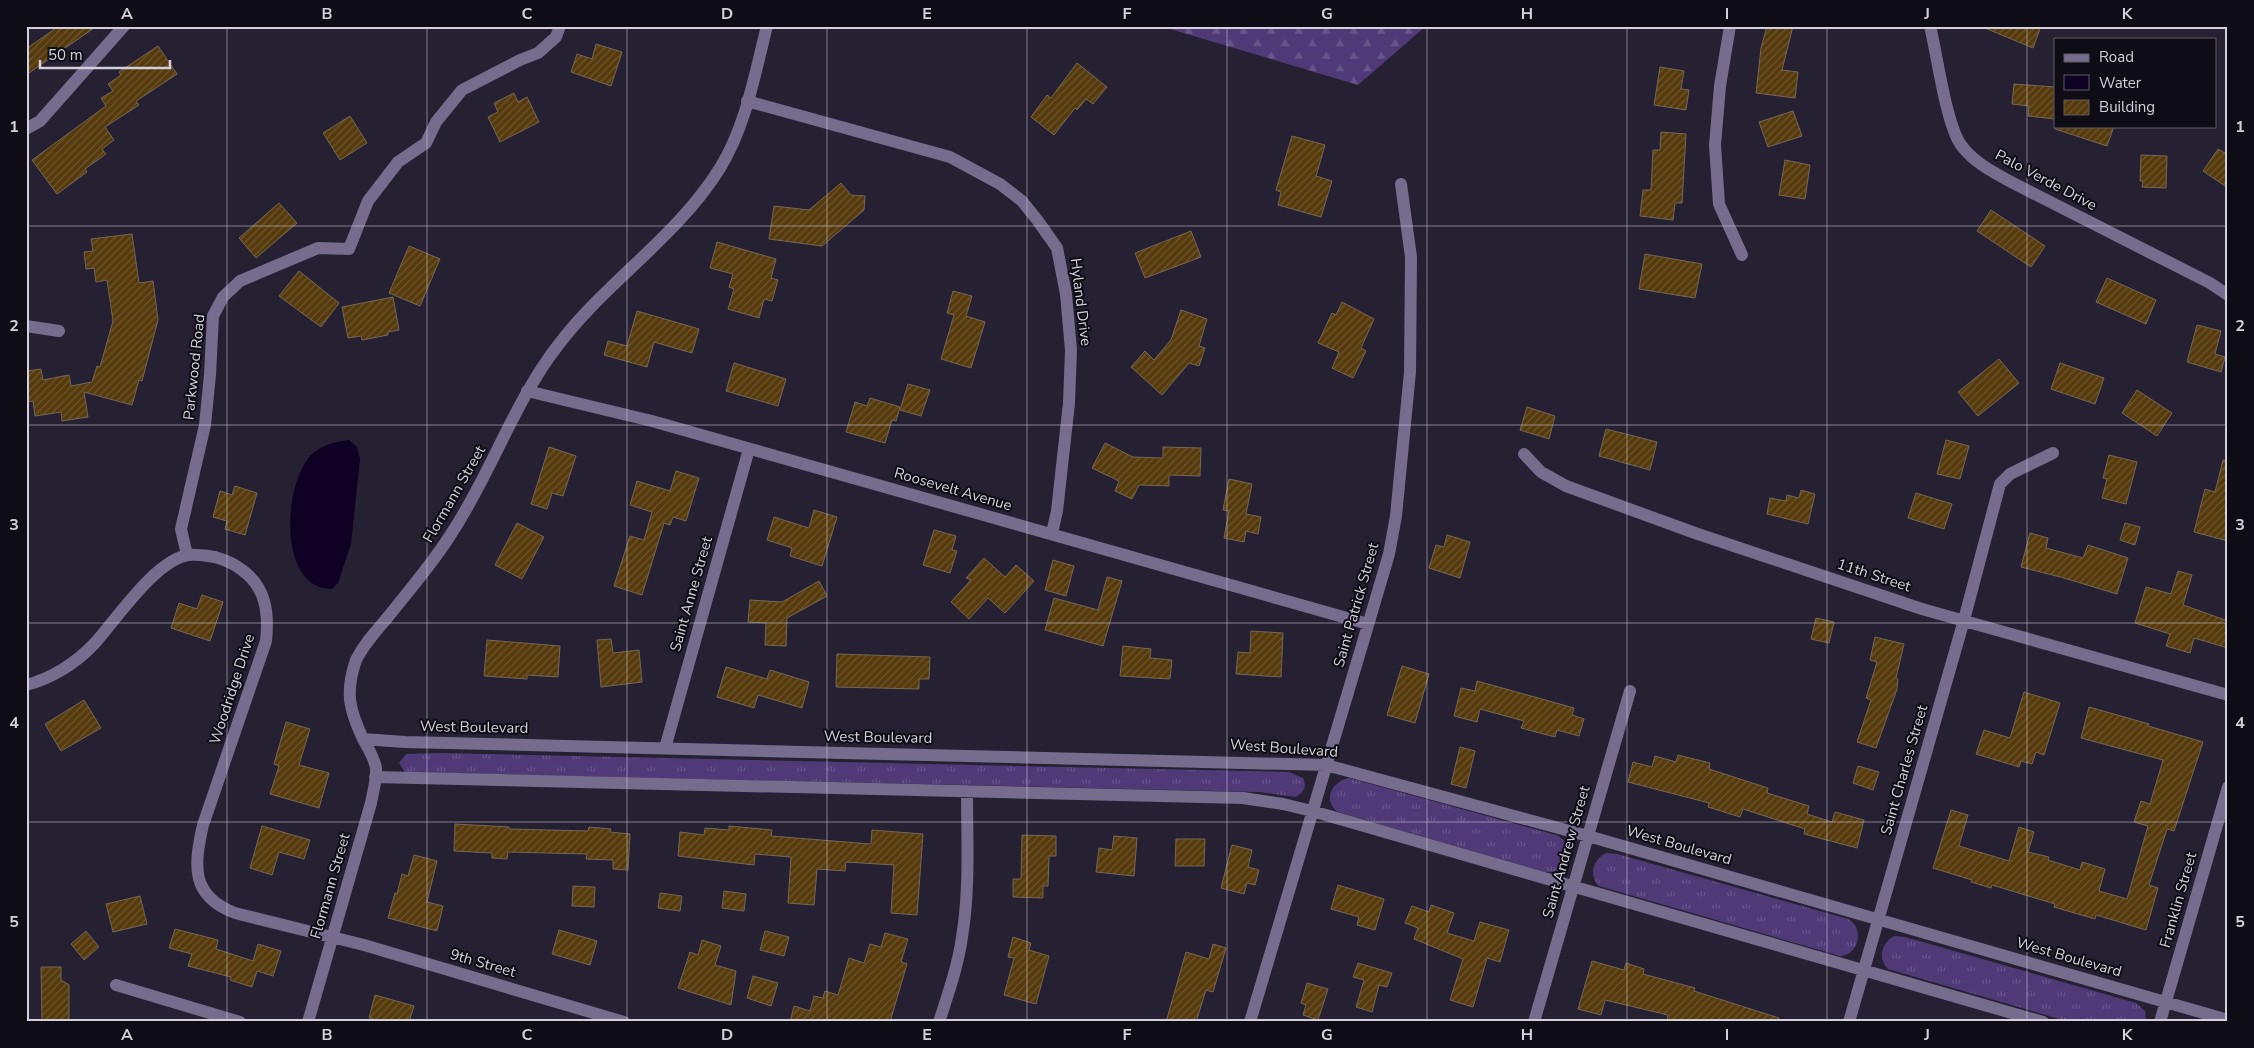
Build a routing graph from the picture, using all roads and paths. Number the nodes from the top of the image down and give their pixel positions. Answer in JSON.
{"nodes":[{"id":1,"x":124,"y":26,"type":"edge"},
{"id":2,"x":560,"y":26,"type":"edge"},
{"id":3,"x":768,"y":26,"type":"edge"},
{"id":4,"x":1730,"y":26,"type":"edge"},
{"id":5,"x":1930,"y":26,"type":"edge"},
{"id":6,"x":747,"y":101,"type":"junction"},
{"id":7,"x":26,"y":129,"type":"edge"},
{"id":8,"x":1401,"y":184,"type":"dead end"},
{"id":9,"x":1742,"y":255,"type":"dead end"},
{"id":10,"x":2228,"y":295,"type":"edge"},
{"id":11,"x":26,"y":326,"type":"edge"},
{"id":12,"x":59,"y":331,"type":"dead end"},
{"id":13,"x":527,"y":391,"type":"junction"},
{"id":14,"x":748,"y":449,"type":"junction"},
{"id":15,"x":2053,"y":453,"type":"dead end"},
{"id":16,"x":1524,"y":454,"type":"dead end"},
{"id":17,"x":1052,"y":533,"type":"junction"},
{"id":18,"x":187,"y":555,"type":"junction"},
{"id":19,"x":1964,"y":620,"type":"junction"},
{"id":20,"x":1368,"y":624,"type":"junction"},
{"id":21,"x":26,"y":685,"type":"edge"},
{"id":22,"x":1630,"y":691,"type":"dead end"},
{"id":23,"x":2228,"y":695,"type":"edge"},
{"id":24,"x":363,"y":739,"type":"junction"},
{"id":25,"x":665,"y":748,"type":"junction"},
{"id":26,"x":1326,"y":765,"type":"junction"},
{"id":27,"x":375,"y":777,"type":"junction"},
{"id":28,"x":2228,"y":788,"type":"edge"},
{"id":29,"x":967,"y":791,"type":"junction"},
{"id":30,"x":1312,"y":811,"type":"junction"},
{"id":31,"x":1588,"y":836,"type":"junction"},
{"id":32,"x":1573,"y":888,"type":"junction"},
{"id":33,"x":1878,"y":919,"type":"junction"},
{"id":34,"x":332,"y":937,"type":"junction"},
{"id":35,"x":1864,"y":969,"type":"junction"},
{"id":36,"x":116,"y":985,"type":"dead end"},
{"id":37,"x":2165,"y":1002,"type":"junction"},
{"id":38,"x":2228,"y":1020,"type":"edge"},
{"id":39,"x":240,"y":1022,"type":"edge"},
{"id":40,"x":308,"y":1022,"type":"edge"},
{"id":41,"x":624,"y":1022,"type":"edge"},
{"id":42,"x":940,"y":1022,"type":"edge"},
{"id":43,"x":1250,"y":1022,"type":"edge"},
{"id":44,"x":1534,"y":1022,"type":"edge"},
{"id":45,"x":1849,"y":1022,"type":"edge"},
{"id":46,"x":2043,"y":1022,"type":"edge"},
{"id":47,"x":2160,"y":1022,"type":"edge"}],
"edges":[{"from":1,"to":7,"type":"street"},
{"from":2,"to":18,"type":"street","name":"Parkwood Road"},
{"from":3,"to":6,"type":"street","name":"Flormann Street"},
{"from":4,"to":9,"type":"street"},
{"from":5,"to":10,"type":"street","name":"Palo Verde Drive"},
{"from":6,"to":13,"type":"street","name":"Flormann Street"},
{"from":6,"to":17,"type":"street","name":"Hyland Drive"},
{"from":8,"to":20,"type":"street","name":"Saint Patrick Street"},
{"from":11,"to":12,"type":"street"},
{"from":13,"to":14,"type":"street","name":"Roosevelt Avenue"},
{"from":13,"to":24,"type":"street","name":"Flormann Street"},
{"from":14,"to":17,"type":"street","name":"Roosevelt Avenue"},
{"from":14,"to":25,"type":"street","name":"Saint Anne Street"},
{"from":15,"to":19,"type":"street","name":"Saint Charles Street"},
{"from":16,"to":19,"type":"street","name":"11th Street"},
{"from":17,"to":20,"type":"street","name":"Roosevelt Avenue"},
{"from":18,"to":21,"type":"street"},
{"from":18,"to":34,"type":"street","name":"Woodridge Drive"},
{"from":19,"to":23,"type":"street","name":"11th Street"},
{"from":19,"to":33,"type":"street","name":"Saint Charles Street"},
{"from":20,"to":26,"type":"street","name":"Saint Patrick Street"},
{"from":22,"to":31,"type":"street","name":"Saint Andrew Street"},
{"from":24,"to":25,"type":"street","name":"West Boulevard"},
{"from":24,"to":27,"type":"street","name":"Flormann Street"},
{"from":25,"to":26,"type":"street","name":"West Boulevard"},
{"from":26,"to":30,"type":"street","name":"Saint Patrick Street"},
{"from":26,"to":31,"type":"street","name":"West Boulevard"},
{"from":27,"to":29,"type":"street"},
{"from":27,"to":34,"type":"street","name":"Flormann Street"},
{"from":28,"to":37,"type":"street","name":"Franklin Street"},
{"from":29,"to":30,"type":"street"},
{"from":29,"to":42,"type":"street"},
{"from":30,"to":32,"type":"street"},
{"from":30,"to":43,"type":"street","name":"Saint Patrick Street"},
{"from":31,"to":32,"type":"street","name":"Saint Andrew Street"},
{"from":31,"to":33,"type":"street","name":"West Boulevard"},
{"from":32,"to":35,"type":"street"},
{"from":32,"to":44,"type":"street","name":"Saint Andrew Street"},
{"from":33,"to":35,"type":"street","name":"Saint Charles Street"},
{"from":33,"to":37,"type":"street","name":"West Boulevard"},
{"from":34,"to":40,"type":"street","name":"Flormann Street"},
{"from":34,"to":41,"type":"street","name":"9th Street"},
{"from":35,"to":45,"type":"street","name":"Saint Charles Street"},
{"from":35,"to":46,"type":"street"},
{"from":36,"to":39,"type":"street"},
{"from":37,"to":38,"type":"street","name":"West Boulevard"},
{"from":37,"to":47,"type":"street","name":"Franklin Street"}]}
